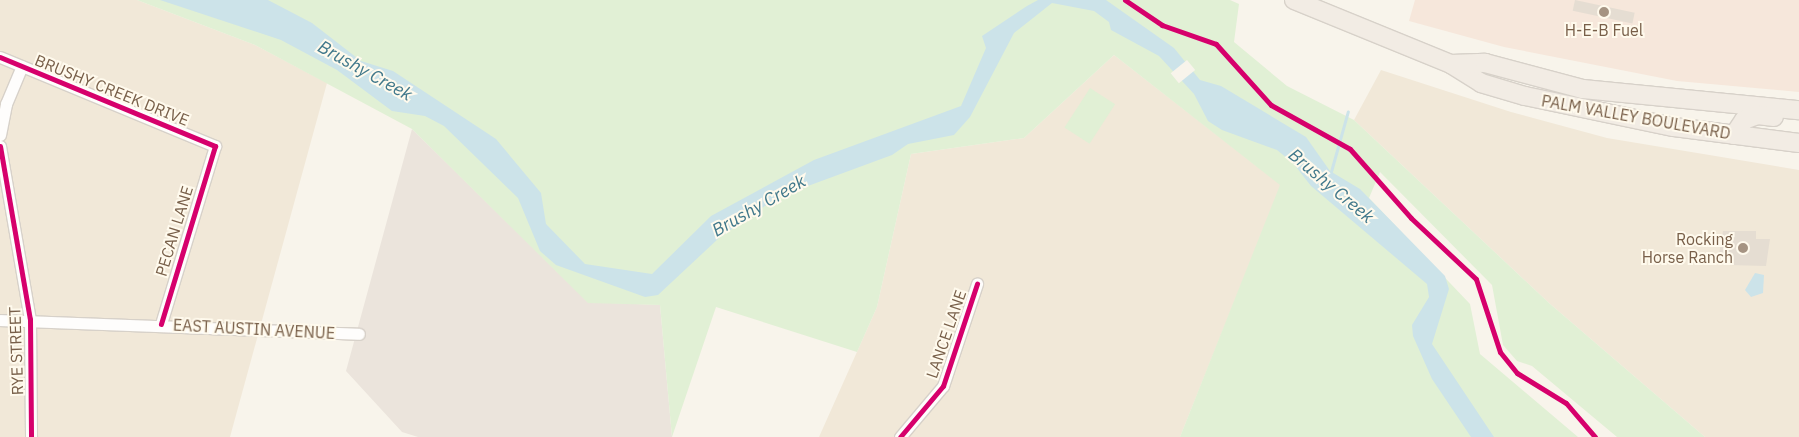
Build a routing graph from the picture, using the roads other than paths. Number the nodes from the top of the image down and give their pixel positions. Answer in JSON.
{"nodes":[{"id":1,"x":1294,"y":0,"type":"edge"},
{"id":2,"x":0,"y":57,"type":"edge"},
{"id":3,"x":1450,"y":64,"type":"junction"},
{"id":4,"x":22,"y":66,"type":"junction"},
{"id":5,"x":1799,"y":110,"type":"edge"},
{"id":6,"x":1799,"y":119,"type":"edge"},
{"id":7,"x":0,"y":135,"type":"edge"},
{"id":8,"x":1734,"y":135,"type":"junction"},
{"id":9,"x":1799,"y":143,"type":"edge"},
{"id":10,"x":0,"y":146,"type":"edge"},
{"id":11,"x":214,"y":146,"type":"joint"},
{"id":12,"x":2,"y":187,"type":"edge"},
{"id":13,"x":976,"y":284,"type":"dead end"},
{"id":14,"x":0,"y":320,"type":"edge"},
{"id":15,"x":30,"y":320,"type":"junction"},
{"id":16,"x":161,"y":324,"type":"junction"},
{"id":17,"x":358,"y":334,"type":"dead end"},
{"id":18,"x":31,"y":437,"type":"edge"},
{"id":19,"x":900,"y":437,"type":"edge"}],
"edges":[{"from":1,"to":3,"type":"highway","name":"PALM VALLEY BOULEVARD"},
{"from":2,"to":4,"type":"street","name":"BRUSHY CREEK DRIVE"},
{"from":3,"to":5,"type":"highway","name":"PALM VALLEY BOULEVARD"},
{"from":3,"to":8,"type":"highway","name":"PALM VALLEY BOULEVARD"},
{"from":4,"to":7,"type":"street"},
{"from":4,"to":11,"type":"street","name":"BRUSHY CREEK DRIVE"},
{"from":6,"to":8,"type":"highway"},
{"from":8,"to":9,"type":"highway","name":"PALM VALLEY BOULEVARD"},
{"from":10,"to":12,"type":"street","name":"RYE STREET"},
{"from":11,"to":16,"type":"street","name":"PECAN LANE"},
{"from":12,"to":15,"type":"street","name":"RYE STREET"},
{"from":13,"to":19,"type":"street","name":"LANCE LANE"},
{"from":14,"to":15,"type":"street","name":"EAST AUSTIN AVENUE"},
{"from":15,"to":16,"type":"street","name":"EAST AUSTIN AVENUE"},
{"from":15,"to":18,"type":"street","name":"RYE STREET"},
{"from":16,"to":17,"type":"street","name":"EAST AUSTIN AVENUE"}]}
